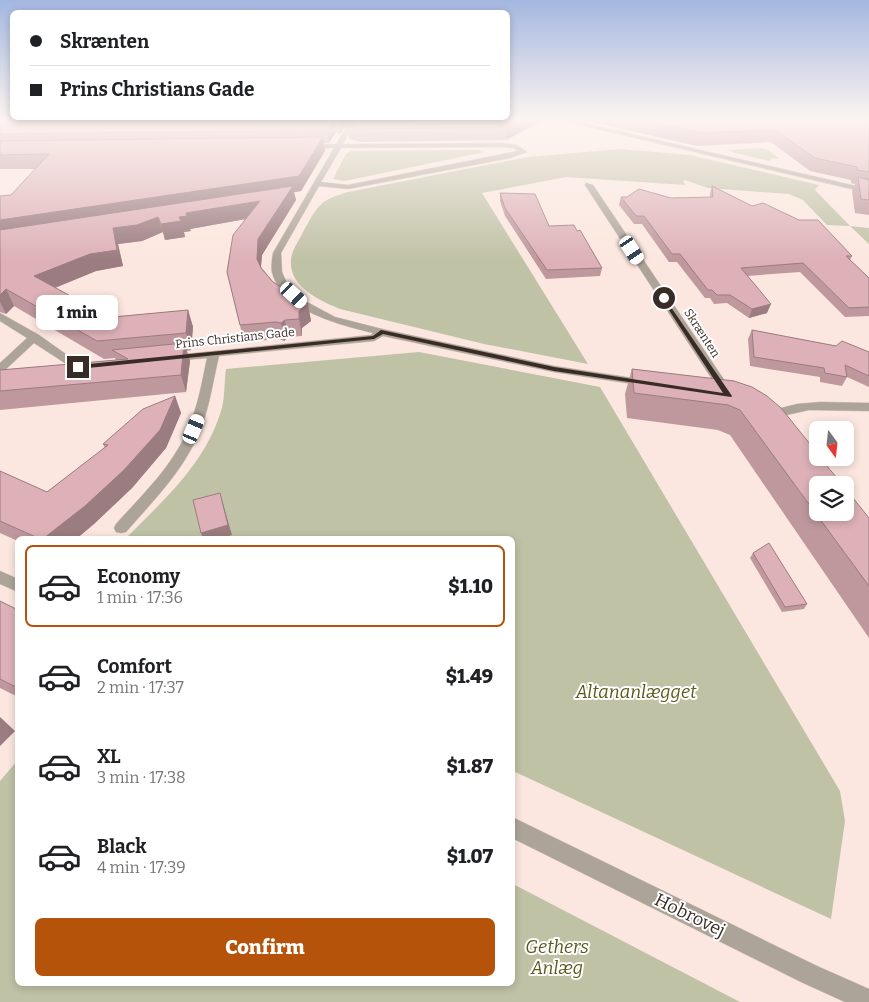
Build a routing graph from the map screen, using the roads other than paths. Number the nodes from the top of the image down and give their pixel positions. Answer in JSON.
{"nodes":[{"id":1,"x":328,"y":166,"type":"edge"},
{"id":2,"x":461,"y":166,"type":"edge"},
{"id":3,"x":759,"y":166,"type":"edge"},
{"id":4,"x":317,"y":184,"type":"junction"},
{"id":5,"x":589,"y":185,"type":"dead end"},
{"id":6,"x":869,"y":191,"type":"edge"},
{"id":7,"x":311,"y":194,"type":"junction"},
{"id":8,"x":297,"y":195,"type":"edge"},
{"id":9,"x":0,"y":316,"type":"edge"},
{"id":10,"x":381,"y":332,"type":"junction"},
{"id":11,"x":35,"y":337,"type":"junction"},
{"id":12,"x":214,"y":353,"type":"junction"},
{"id":13,"x":156,"y":359,"type":"edge"},
{"id":14,"x":83,"y":366,"type":"joint"},
{"id":15,"x":58,"y":369,"type":"edge"},
{"id":16,"x":3,"y":372,"type":"edge"},
{"id":17,"x":660,"y":385,"type":"edge"},
{"id":18,"x":728,"y":396,"type":"edge"},
{"id":19,"x":869,"y":407,"type":"edge"},
{"id":20,"x":785,"y":426,"type":"edge"},
{"id":21,"x":121,"y":528,"type":"dead end"},
{"id":22,"x":0,"y":577,"type":"edge"},
{"id":23,"x":15,"y":584,"type":"edge"},
{"id":24,"x":515,"y":828,"type":"edge"},
{"id":25,"x":869,"y":1001,"type":"edge"}],
"edges":[{"from":1,"to":4,"type":"street"},
{"from":2,"to":4,"type":"street"},
{"from":3,"to":6,"type":"street"},
{"from":4,"to":7,"type":"street"},
{"from":5,"to":18,"type":"street","name":"Skrænten"},
{"from":7,"to":8,"type":"street"},
{"from":7,"to":10,"type":"street"},
{"from":9,"to":11,"type":"street"},
{"from":10,"to":12,"type":"street","name":"Prins Christians Gade"},
{"from":10,"to":17,"type":"street"},
{"from":11,"to":14,"type":"street"},
{"from":11,"to":16,"type":"street"},
{"from":12,"to":13,"type":"street","name":"Prins Christians Gade"},
{"from":12,"to":21,"type":"street"},
{"from":14,"to":15,"type":"street"},
{"from":19,"to":20,"type":"street"},
{"from":22,"to":23,"type":"street"},
{"from":24,"to":25,"type":"street","name":"Hobrovej"}]}
